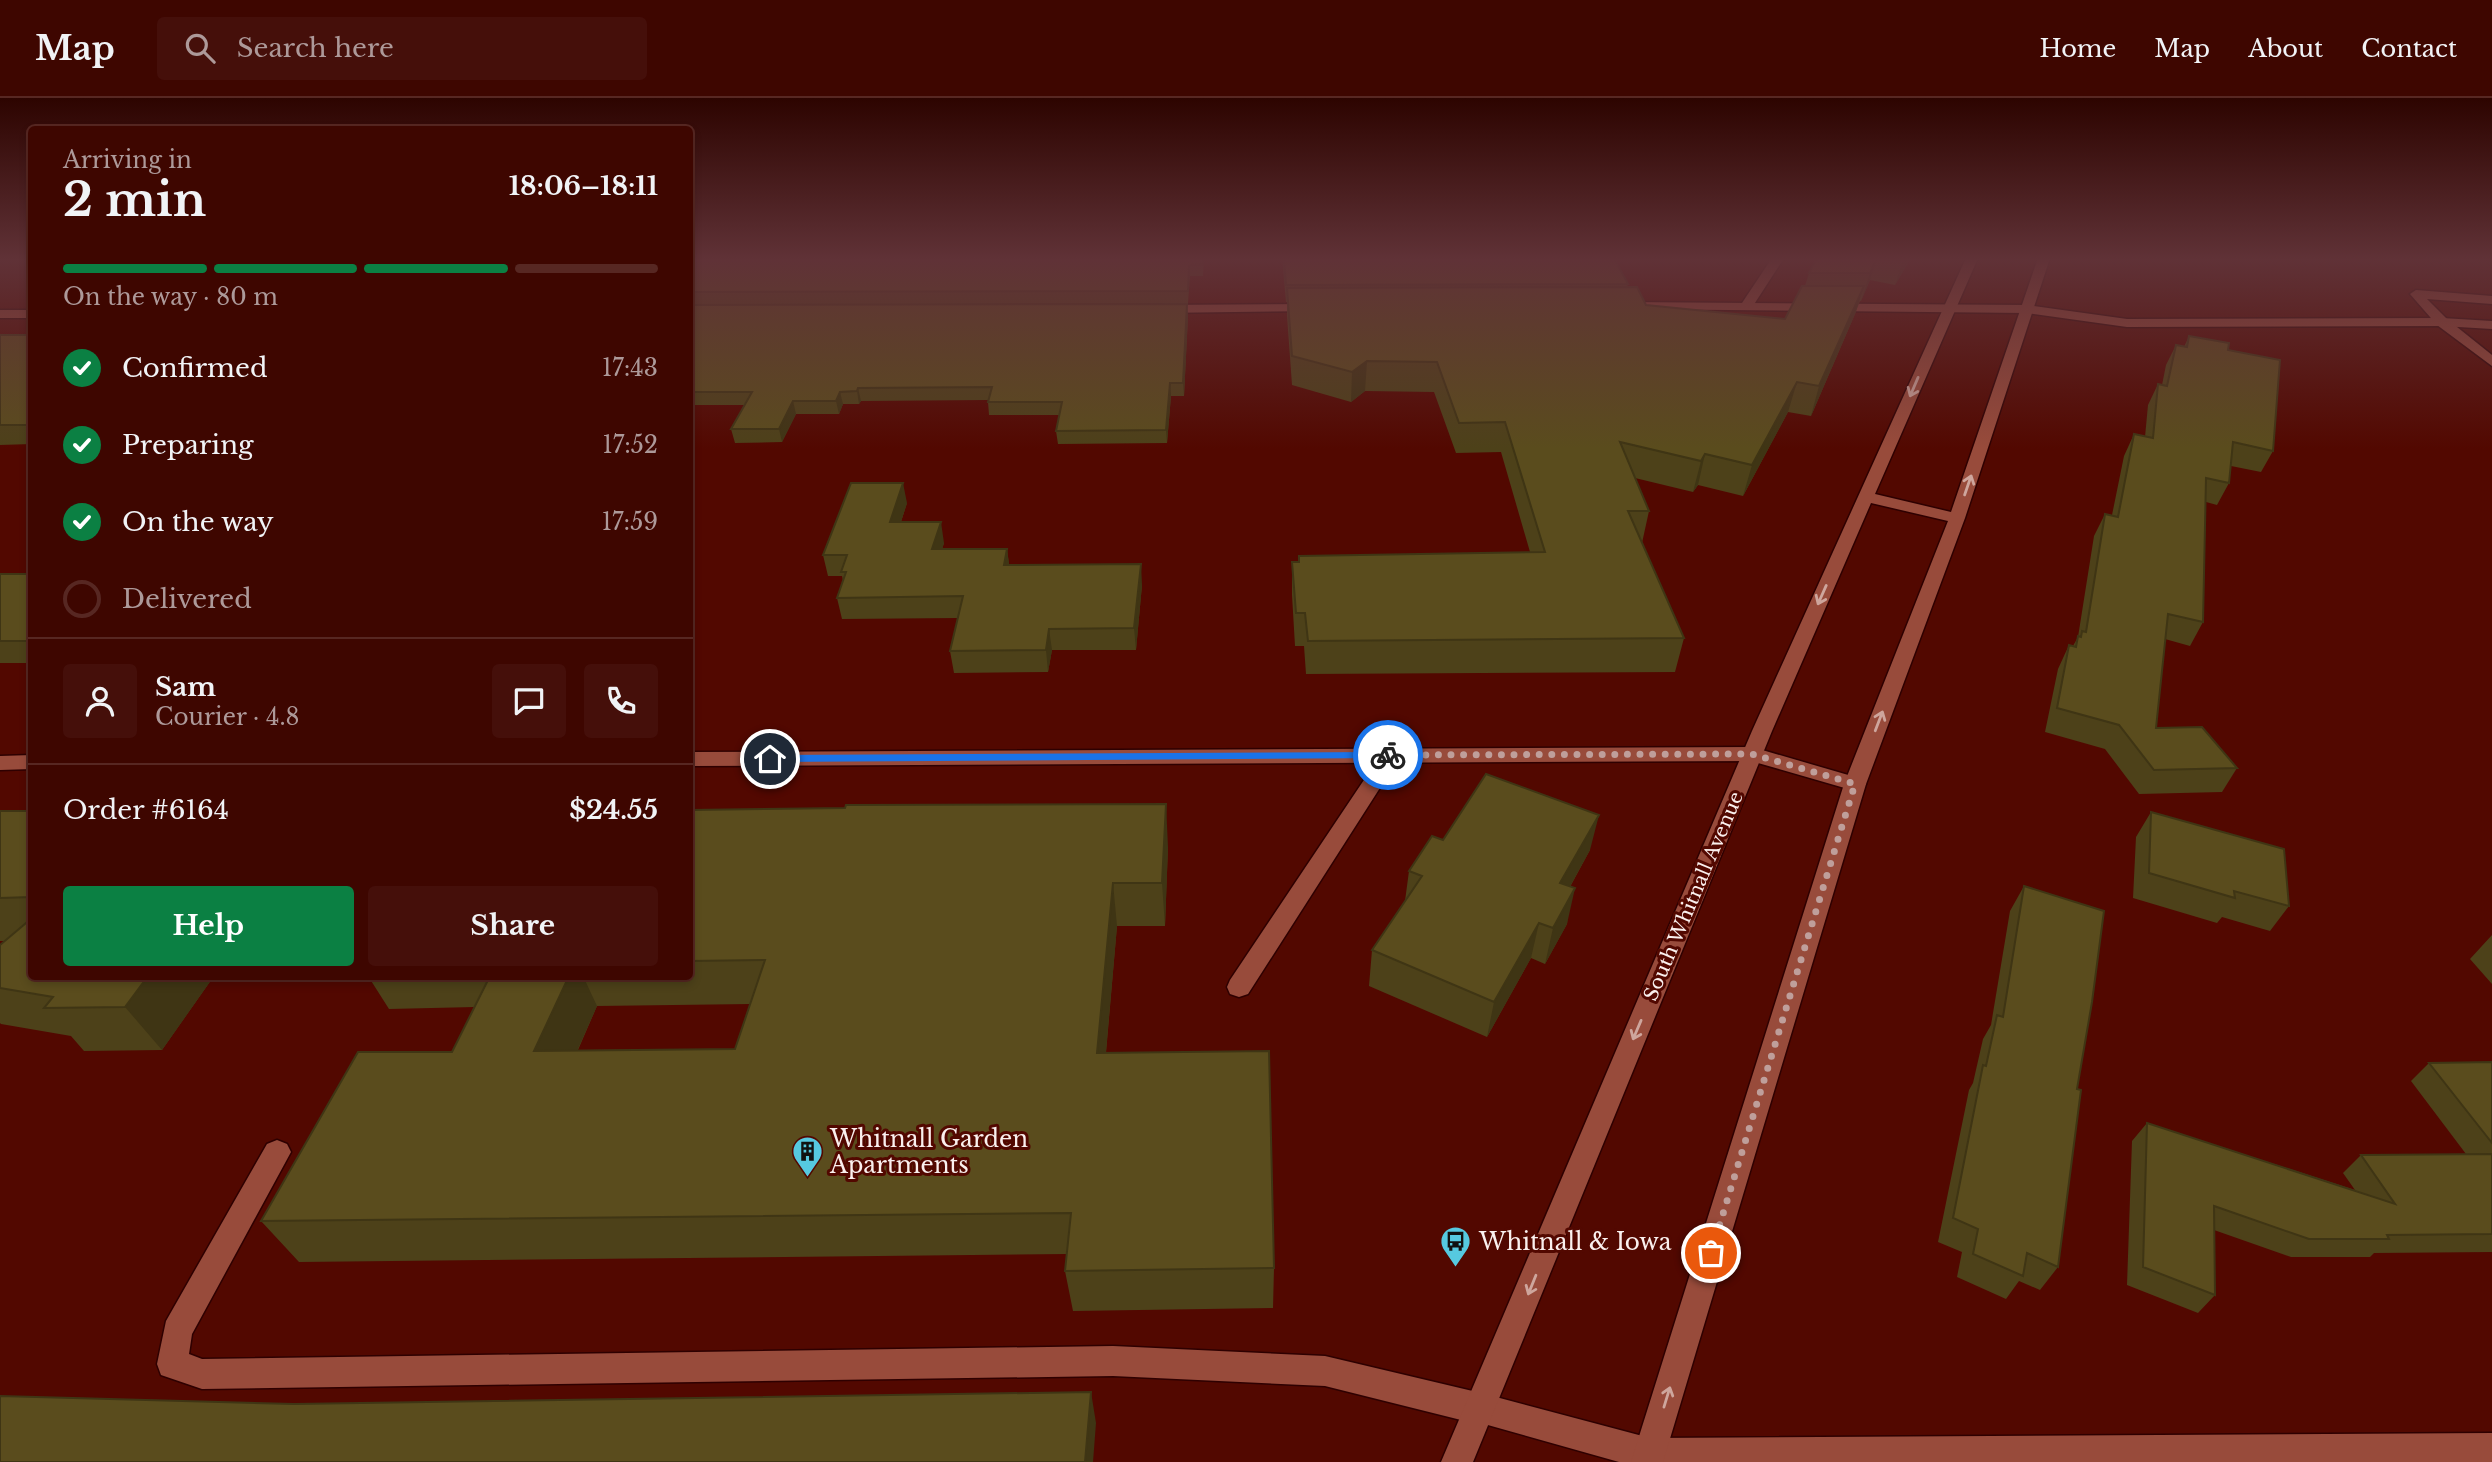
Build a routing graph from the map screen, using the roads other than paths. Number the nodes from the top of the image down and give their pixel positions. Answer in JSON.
{"nodes":[{"id":1,"x":1944,"y":322,"type":"edge"},
{"id":2,"x":2023,"y":322,"type":"edge"},
{"id":3,"x":2117,"y":322,"type":"edge"},
{"id":4,"x":2442,"y":322,"type":"junction"},
{"id":5,"x":2492,"y":325,"type":"edge"},
{"id":6,"x":2492,"y":362,"type":"edge"},
{"id":7,"x":1866,"y":497,"type":"junction"},
{"id":8,"x":1957,"y":518,"type":"junction"},
{"id":9,"x":1752,"y":754,"type":"junction"},
{"id":10,"x":1391,"y":755,"type":"junction"},
{"id":11,"x":693,"y":759,"type":"edge"},
{"id":12,"x":28,"y":762,"type":"edge"},
{"id":13,"x":0,"y":763,"type":"edge"},
{"id":14,"x":1855,"y":784,"type":"junction"},
{"id":15,"x":1239,"y":987,"type":"dead end"},
{"id":16,"x":277,"y":1152,"type":"dead end"},
{"id":17,"x":1481,"y":1409,"type":"junction"},
{"id":18,"x":2492,"y":1449,"type":"edge"},
{"id":19,"x":1648,"y":1458,"type":"edge"},
{"id":20,"x":1457,"y":1462,"type":"edge"}],
"edges":[{"from":1,"to":7,"type":"street","name":"South Whitnall Avenue","one_way":true},
{"from":8,"to":2,"type":"street","one_way":true},
{"from":3,"to":4,"type":"street"},
{"from":4,"to":5,"type":"street"},
{"from":4,"to":6,"type":"street"},
{"from":7,"to":8,"type":"street"},
{"from":7,"to":9,"type":"street","name":"South Whitnall Avenue","one_way":true},
{"from":14,"to":8,"type":"street","one_way":true},
{"from":9,"to":10,"type":"street"},
{"from":9,"to":14,"type":"street"},
{"from":9,"to":17,"type":"street","name":"South Whitnall Avenue","one_way":true},
{"from":10,"to":11,"type":"street"},
{"from":10,"to":15,"type":"street"},
{"from":12,"to":13,"type":"street"},
{"from":19,"to":14,"type":"street","one_way":true},
{"from":16,"to":17,"type":"street"},
{"from":17,"to":19,"type":"street"},
{"from":17,"to":20,"type":"street","name":"South Whitnall Avenue"},
{"from":18,"to":19,"type":"street"}]}
